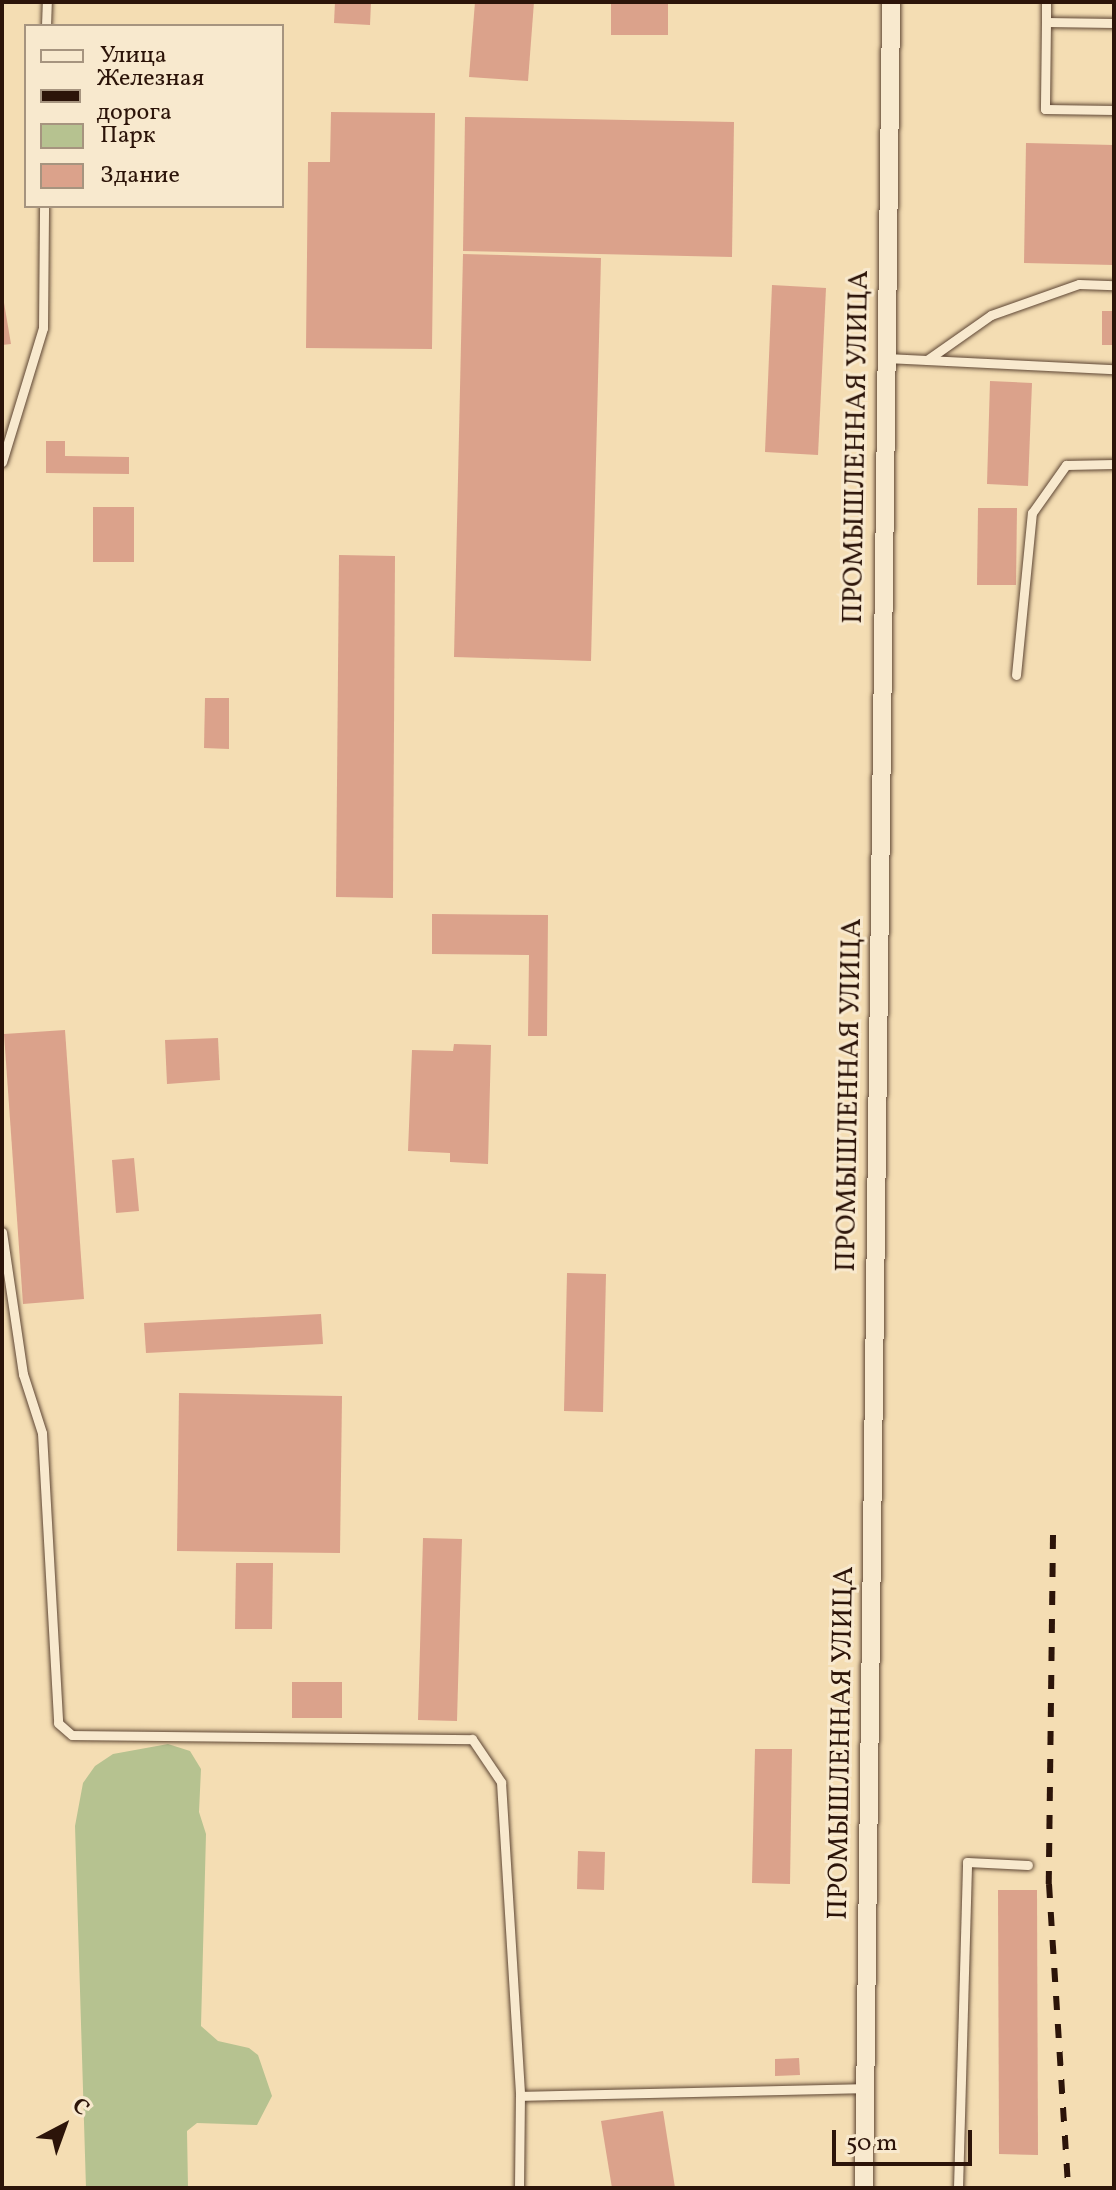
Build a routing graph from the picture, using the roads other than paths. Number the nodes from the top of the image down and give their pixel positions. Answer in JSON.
{"nodes":[{"id":1,"x":47,"y":2,"type":"edge"},
{"id":2,"x":891,"y":2,"type":"edge"},
{"id":3,"x":1046,"y":2,"type":"edge"},
{"id":4,"x":1046,"y":22,"type":"junction"},
{"id":5,"x":1114,"y":23,"type":"edge"},
{"id":6,"x":46,"y":24,"type":"edge"},
{"id":7,"x":1114,"y":110,"type":"edge"},
{"id":8,"x":44,"y":208,"type":"edge"},
{"id":9,"x":1114,"y":285,"type":"edge"},
{"id":10,"x":886,"y":358,"type":"junction"},
{"id":11,"x":927,"y":360,"type":"junction"},
{"id":12,"x":1114,"y":369,"type":"edge"},
{"id":13,"x":2,"y":462,"type":"edge"},
{"id":14,"x":1114,"y":464,"type":"edge"},
{"id":15,"x":1016,"y":675,"type":"dead end"},
{"id":16,"x":2,"y":1232,"type":"edge"},
{"id":17,"x":1028,"y":1865,"type":"dead end"},
{"id":18,"x":866,"y":2088,"type":"junction"},
{"id":19,"x":520,"y":2096,"type":"junction"},
{"id":20,"x":519,"y":2188,"type":"edge"},
{"id":21,"x":864,"y":2188,"type":"edge"},
{"id":22,"x":958,"y":2188,"type":"edge"}],
"edges":[{"from":1,"to":6,"type":"lane"},
{"from":2,"to":10,"type":"street","name":"ПРОМЫШЛЕННАЯ УЛИЦА"},
{"from":3,"to":4,"type":"lane"},
{"from":4,"to":5,"type":"lane"},
{"from":4,"to":7,"type":"lane"},
{"from":8,"to":13,"type":"lane"},
{"from":9,"to":11,"type":"lane"},
{"from":10,"to":11,"type":"lane"},
{"from":10,"to":18,"type":"street","name":"ПРОМЫШЛЕННАЯ УЛИЦА"},
{"from":11,"to":12,"type":"lane"},
{"from":14,"to":15,"type":"lane"},
{"from":16,"to":19,"type":"lane"},
{"from":17,"to":22,"type":"lane"},
{"from":18,"to":19,"type":"lane"},
{"from":18,"to":21,"type":"street","name":"ПРОМЫШЛЕННАЯ УЛИЦА"},
{"from":19,"to":20,"type":"lane"}]}
